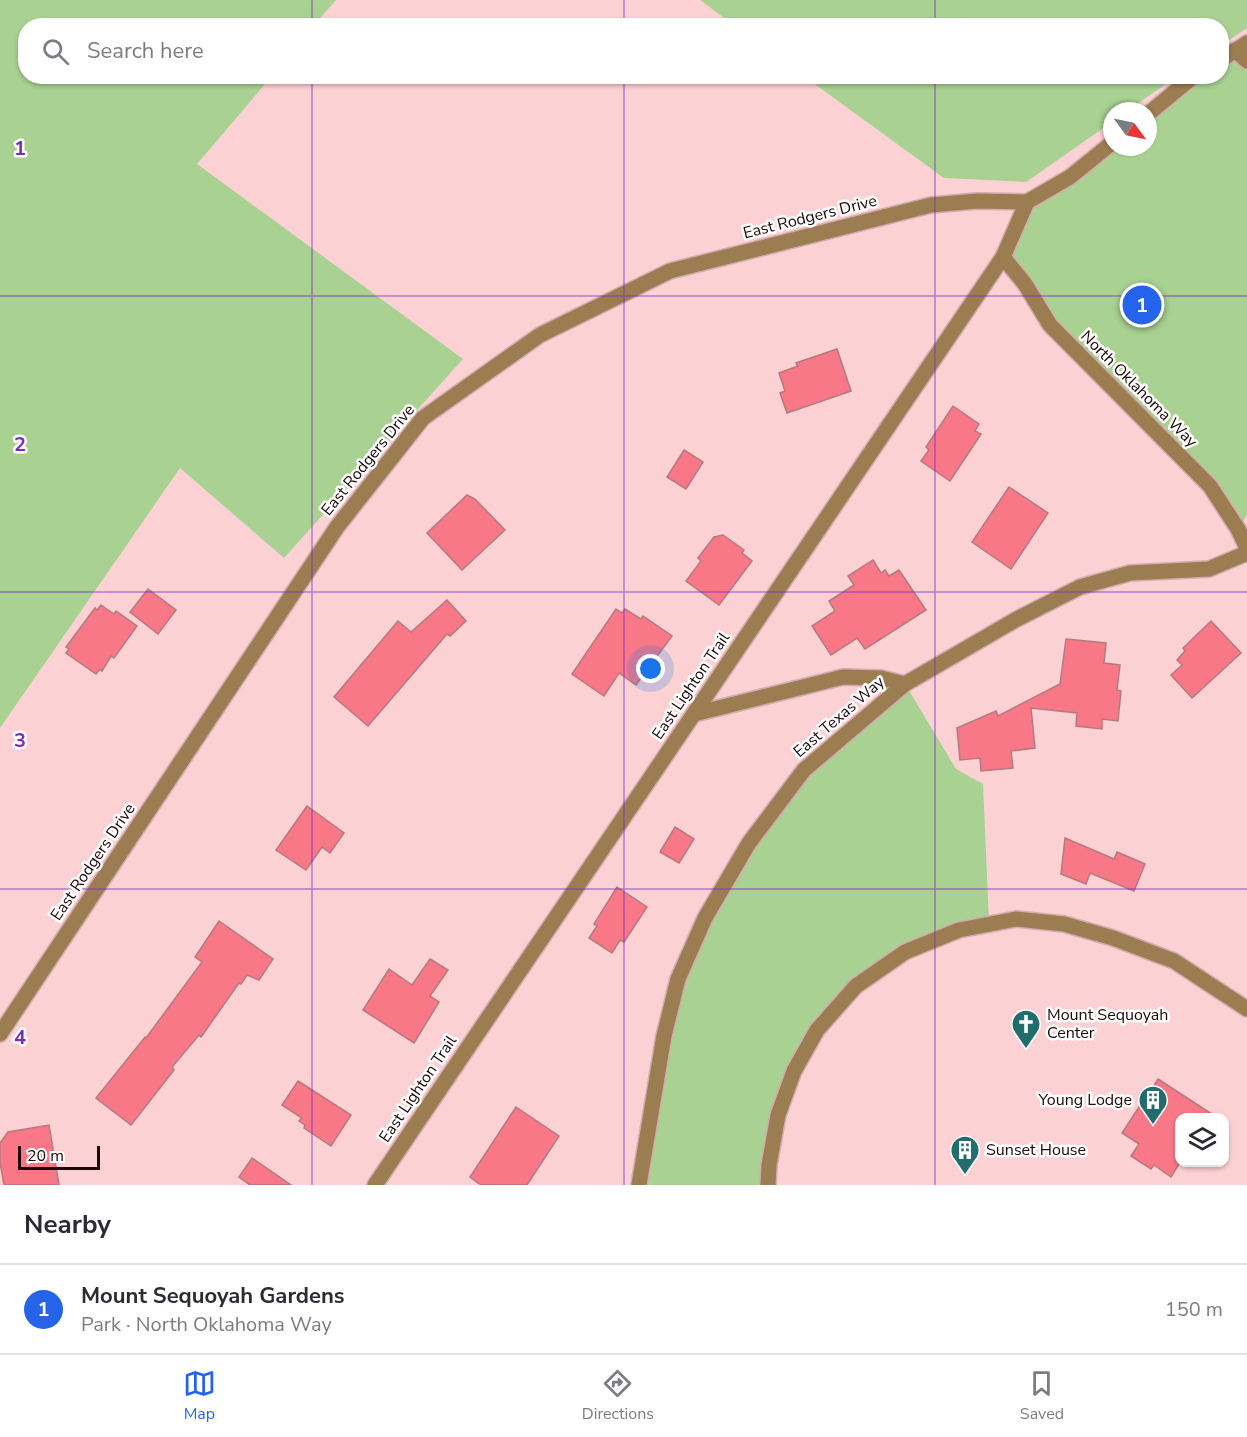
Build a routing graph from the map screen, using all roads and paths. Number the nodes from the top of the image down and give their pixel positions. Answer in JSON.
{"nodes":[{"id":1,"x":1241,"y":47,"type":"edge"},
{"id":2,"x":1247,"y":61,"type":"edge"},
{"id":3,"x":1184,"y":84,"type":"edge"},
{"id":4,"x":1157,"y":107,"type":"edge"},
{"id":5,"x":1103,"y":150,"type":"edge"},
{"id":6,"x":1027,"y":202,"type":"junction"},
{"id":7,"x":1002,"y":257,"type":"junction"},
{"id":8,"x":1247,"y":548,"type":"edge"},
{"id":9,"x":1247,"y":553,"type":"edge"},
{"id":10,"x":904,"y":684,"type":"junction"},
{"id":11,"x":694,"y":714,"type":"junction"},
{"id":12,"x":1247,"y":1009,"type":"edge"},
{"id":13,"x":0,"y":1034,"type":"edge"},
{"id":14,"x":375,"y":1185,"type":"edge"},
{"id":15,"x":639,"y":1185,"type":"edge"},
{"id":16,"x":768,"y":1185,"type":"edge"}],
"edges":[{"from":1,"to":2,"type":"street"},
{"from":3,"to":4,"type":"street"},
{"from":5,"to":6,"type":"street"},
{"from":6,"to":7,"type":"street","name":"East Lighton Trail"},
{"from":6,"to":13,"type":"street","name":"East Rodgers Drive"},
{"from":7,"to":8,"type":"street","name":"North Oklahoma Way"},
{"from":7,"to":11,"type":"street","name":"East Lighton Trail"},
{"from":9,"to":10,"type":"street","name":"East Texas Way"},
{"from":10,"to":11,"type":"street"},
{"from":10,"to":15,"type":"street","name":"East Texas Way"},
{"from":11,"to":14,"type":"street","name":"East Lighton Trail"},
{"from":12,"to":16,"type":"street"}]}
